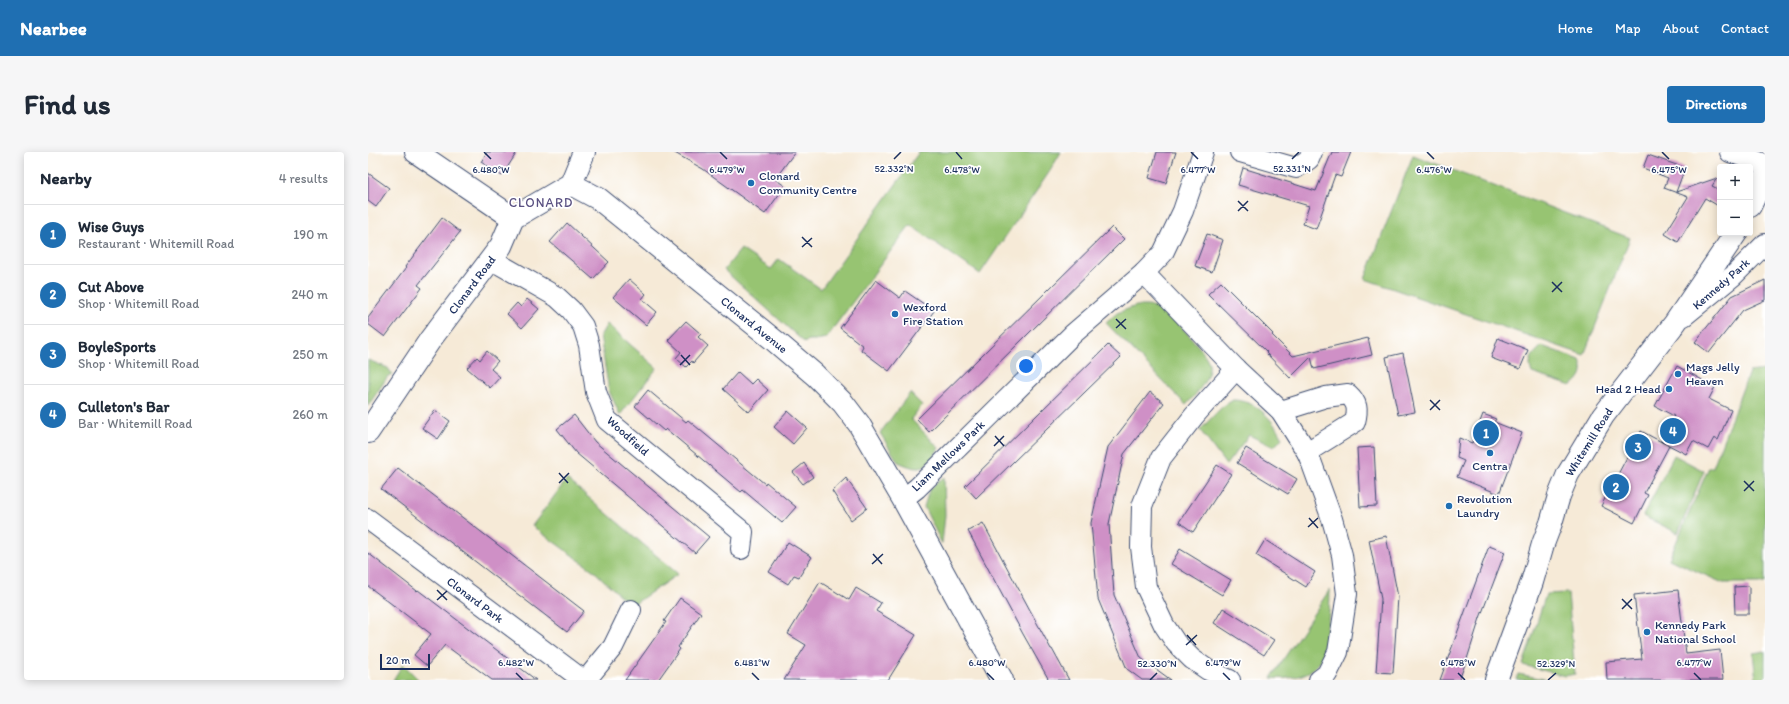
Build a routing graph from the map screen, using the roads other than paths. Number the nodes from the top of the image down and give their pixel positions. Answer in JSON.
{"nodes":[{"id":1,"x":416,"y":152,"type":"edge"},
{"id":2,"x":584,"y":152,"type":"edge"},
{"id":3,"x":1203,"y":152,"type":"edge"},
{"id":4,"x":1240,"y":152,"type":"edge"},
{"id":5,"x":1312,"y":152,"type":"edge"},
{"id":6,"x":1730,"y":152,"type":"edge"},
{"id":7,"x":1765,"y":164,"type":"edge"},
{"id":8,"x":1765,"y":175,"type":"edge"},
{"id":9,"x":571,"y":184,"type":"junction"},
{"id":10,"x":1753,"y":200,"type":"edge"},
{"id":11,"x":513,"y":218,"type":"junction"},
{"id":12,"x":1734,"y":236,"type":"edge"},
{"id":13,"x":1765,"y":244,"type":"edge"},
{"id":14,"x":492,"y":260,"type":"junction"},
{"id":15,"x":1144,"y":273,"type":"junction"},
{"id":16,"x":1675,"y":323,"type":"junction"},
{"id":17,"x":1236,"y":369,"type":"junction"},
{"id":18,"x":1281,"y":410,"type":"junction"},
{"id":19,"x":368,"y":432,"type":"edge"},
{"id":20,"x":1307,"y":452,"type":"junction"},
{"id":21,"x":903,"y":499,"type":"junction"},
{"id":22,"x":368,"y":519,"type":"edge"},
{"id":23,"x":741,"y":549,"type":"dead end"},
{"id":24,"x":631,"y":610,"type":"dead end"},
{"id":25,"x":582,"y":680,"type":"edge"},
{"id":26,"x":586,"y":680,"type":"edge"},
{"id":27,"x":1002,"y":680,"type":"edge"},
{"id":28,"x":1230,"y":680,"type":"edge"},
{"id":29,"x":1319,"y":680,"type":"edge"},
{"id":30,"x":1496,"y":680,"type":"edge"}],
"edges":[{"from":1,"to":11,"type":"street"},
{"from":2,"to":9,"type":"street"},
{"from":3,"to":15,"type":"street","name":"Liam Mellows Park"},
{"from":4,"to":5,"type":"street"},
{"from":6,"to":7,"type":"street"},
{"from":8,"to":10,"type":"street"},
{"from":9,"to":11,"type":"street"},
{"from":9,"to":21,"type":"street","name":"Clonard Avenue"},
{"from":11,"to":14,"type":"street","name":"Clonard Road"},
{"from":12,"to":16,"type":"street","name":"Whitemill Road"},
{"from":13,"to":16,"type":"street","name":"Kennedy Park"},
{"from":14,"to":19,"type":"street","name":"Clonard Road"},
{"from":14,"to":23,"type":"street","name":"Woodfield"},
{"from":15,"to":17,"type":"street"},
{"from":15,"to":21,"type":"street","name":"Liam Mellows Park"},
{"from":16,"to":30,"type":"street","name":"Whitemill Road"},
{"from":17,"to":18,"type":"street"},
{"from":17,"to":28,"type":"street"},
{"from":18,"to":20,"type":"street"},
{"from":18,"to":20,"type":"street"},
{"from":20,"to":29,"type":"street"},
{"from":21,"to":27,"type":"street","name":"Liam Mellows Park"},
{"from":22,"to":25,"type":"street","name":"Clonard Park"},
{"from":24,"to":26,"type":"street"}]}
